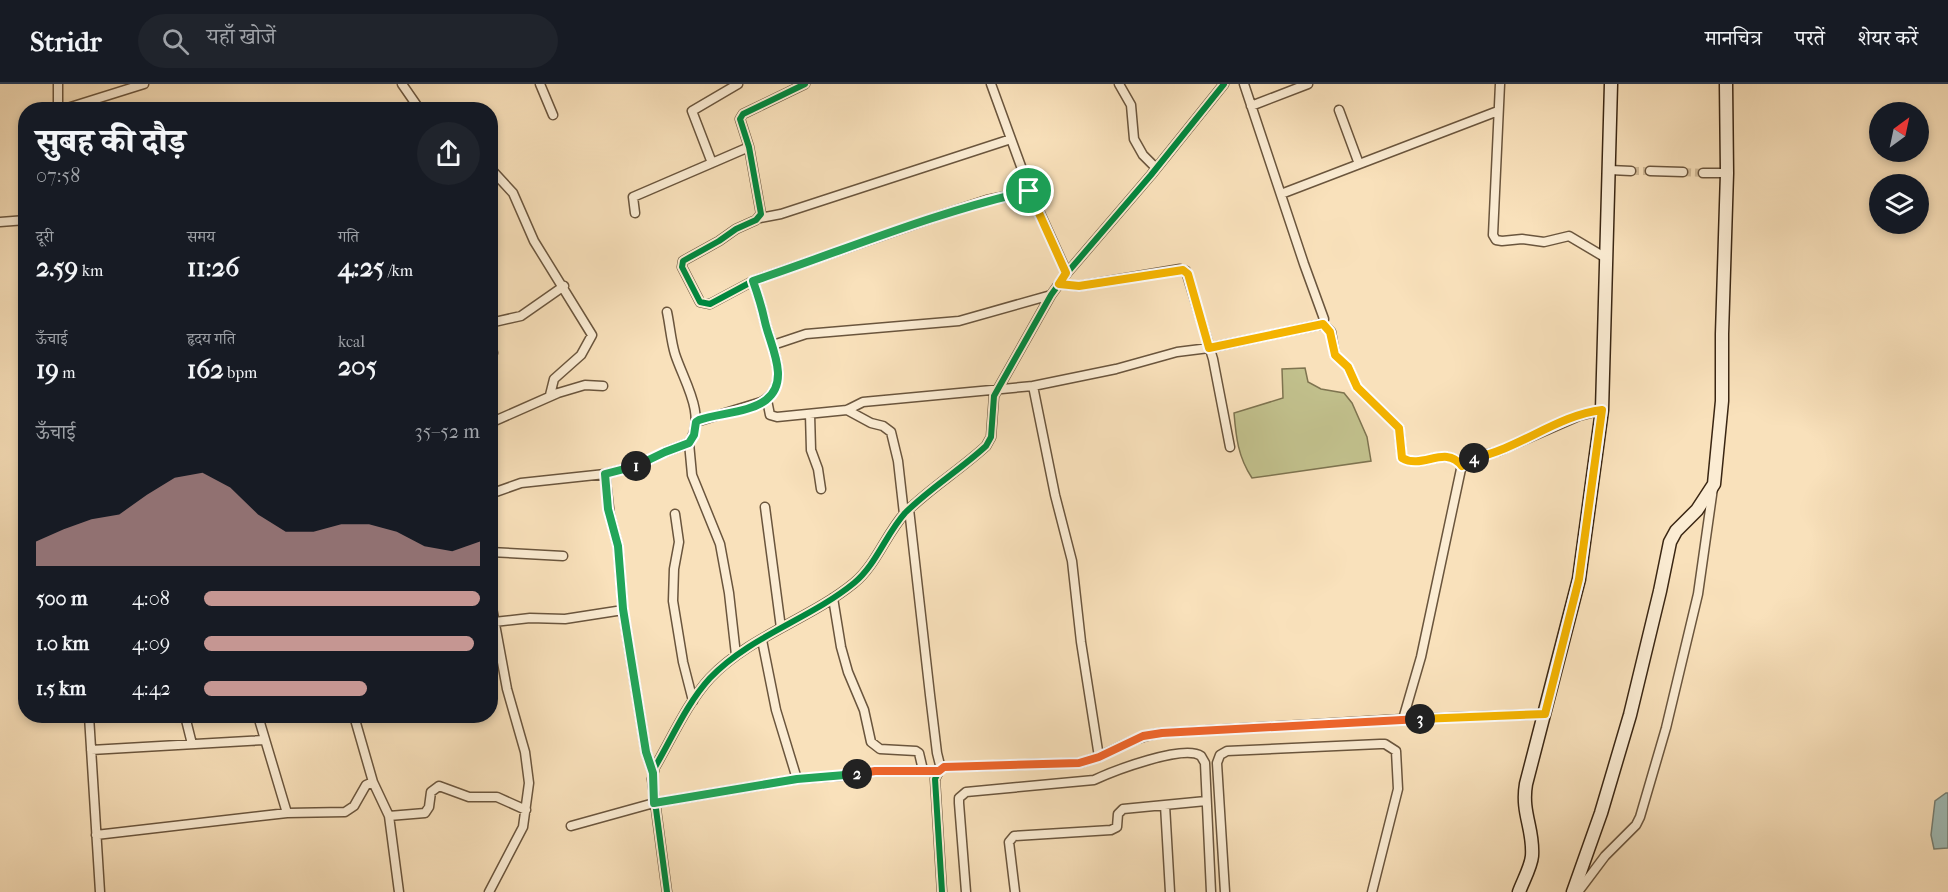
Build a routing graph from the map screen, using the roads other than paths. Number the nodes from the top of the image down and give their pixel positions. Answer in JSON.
{"nodes":[{"id":1,"x":58,"y":84,"type":"edge"},
{"id":2,"x":144,"y":84,"type":"edge"},
{"id":3,"x":403,"y":84,"type":"edge"},
{"id":4,"x":540,"y":84,"type":"edge"},
{"id":5,"x":738,"y":84,"type":"edge"},
{"id":6,"x":805,"y":84,"type":"edge"},
{"id":7,"x":991,"y":84,"type":"edge"},
{"id":8,"x":1119,"y":84,"type":"edge"},
{"id":9,"x":1224,"y":84,"type":"edge"},
{"id":10,"x":1244,"y":84,"type":"edge"},
{"id":11,"x":1308,"y":84,"type":"edge"},
{"id":12,"x":1500,"y":84,"type":"edge"},
{"id":13,"x":1611,"y":84,"type":"edge"},
{"id":14,"x":1726,"y":84,"type":"edge"},
{"id":15,"x":1295,"y":87,"type":"edge"},
{"id":16,"x":59,"y":102,"type":"edge"},
{"id":17,"x":86,"y":102,"type":"edge"},
{"id":18,"x":415,"y":102,"type":"edge"},
{"id":19,"x":1251,"y":106,"type":"junction"},
{"id":20,"x":1339,"y":110,"type":"dead end"},
{"id":21,"x":1498,"y":111,"type":"junction"},
{"id":22,"x":553,"y":116,"type":"dead end"},
{"id":23,"x":1011,"y":139,"type":"junction"},
{"id":24,"x":749,"y":147,"type":"junction"},
{"id":25,"x":712,"y":163,"type":"junction"},
{"id":26,"x":1359,"y":164,"type":"junction"},
{"id":27,"x":1156,"y":168,"type":"junction"},
{"id":28,"x":1610,"y":170,"type":"junction"},
{"id":29,"x":1631,"y":171,"type":"tunnel mouth"},
{"id":30,"x":1650,"y":171,"type":"tunnel mouth"},
{"id":31,"x":1683,"y":172,"type":"tunnel mouth"},
{"id":32,"x":1703,"y":173,"type":"tunnel mouth"},
{"id":33,"x":1727,"y":173,"type":"junction"},
{"id":34,"x":498,"y":177,"type":"edge"},
{"id":35,"x":1029,"y":191,"type":"junction"},
{"id":36,"x":1281,"y":194,"type":"junction"},
{"id":37,"x":635,"y":213,"type":"dead end"},
{"id":38,"x":760,"y":218,"type":"junction"},
{"id":39,"x":18,"y":221,"type":"edge"},
{"id":40,"x":0,"y":222,"type":"edge"},
{"id":41,"x":1606,"y":258,"type":"junction"},
{"id":42,"x":1066,"y":273,"type":"junction"},
{"id":43,"x":753,"y":281,"type":"junction"},
{"id":44,"x":1059,"y":284,"type":"junction"},
{"id":45,"x":564,"y":286,"type":"junction"},
{"id":46,"x":1051,"y":295,"type":"junction"},
{"id":47,"x":667,"y":312,"type":"dead end"},
{"id":48,"x":498,"y":321,"type":"edge"},
{"id":49,"x":1323,"y":324,"type":"junction"},
{"id":50,"x":773,"y":345,"type":"junction"},
{"id":51,"x":1209,"y":348,"type":"junction"},
{"id":52,"x":603,"y":386,"type":"dead end"},
{"id":53,"x":1033,"y":386,"type":"junction"},
{"id":54,"x":997,"y":389,"type":"junction"},
{"id":55,"x":550,"y":395,"type":"junction"},
{"id":56,"x":766,"y":400,"type":"junction"},
{"id":57,"x":847,"y":410,"type":"junction"},
{"id":58,"x":1602,"y":410,"type":"junction"},
{"id":59,"x":810,"y":414,"type":"junction"},
{"id":60,"x":498,"y":419,"type":"edge"},
{"id":61,"x":696,"y":422,"type":"junction"},
{"id":62,"x":689,"y":443,"type":"junction"},
{"id":63,"x":1230,"y":447,"type":"dead end"},
{"id":64,"x":1462,"y":466,"type":"junction"},
{"id":65,"x":605,"y":474,"type":"junction"},
{"id":66,"x":1714,"y":484,"type":"junction"},
{"id":67,"x":821,"y":489,"type":"dead end"},
{"id":68,"x":498,"y":491,"type":"edge"},
{"id":69,"x":765,"y":507,"type":"dead end"},
{"id":70,"x":907,"y":512,"type":"junction"},
{"id":71,"x":675,"y":514,"type":"dead end"},
{"id":72,"x":498,"y":552,"type":"edge"},
{"id":73,"x":562,"y":556,"type":"dead end"},
{"id":74,"x":833,"y":598,"type":"junction"},
{"id":75,"x":623,"y":609,"type":"junction"},
{"id":76,"x":498,"y":622,"type":"edge"},
{"id":77,"x":782,"y":628,"type":"junction"},
{"id":78,"x":762,"y":640,"type":"junction"},
{"id":79,"x":498,"y":643,"type":"edge"},
{"id":80,"x":736,"y":656,"type":"junction"},
{"id":81,"x":693,"y":701,"type":"junction"},
{"id":82,"x":1545,"y":714,"type":"junction"},
{"id":83,"x":1403,"y":719,"type":"junction"},
{"id":84,"x":89,"y":723,"type":"edge"},
{"id":85,"x":187,"y":723,"type":"edge"},
{"id":86,"x":260,"y":723,"type":"edge"},
{"id":87,"x":356,"y":723,"type":"edge"},
{"id":88,"x":264,"y":740,"type":"junction"},
{"id":89,"x":192,"y":744,"type":"junction"},
{"id":90,"x":91,"y":750,"type":"junction"},
{"id":91,"x":1099,"y":757,"type":"junction"},
{"id":92,"x":923,"y":770,"type":"junction"},
{"id":93,"x":940,"y":770,"type":"junction"},
{"id":94,"x":653,"y":773,"type":"junction"},
{"id":95,"x":797,"y":779,"type":"junction"},
{"id":96,"x":373,"y":782,"type":"junction"},
{"id":97,"x":1206,"y":801,"type":"junction"},
{"id":98,"x":654,"y":803,"type":"junction"},
{"id":99,"x":1166,"y":805,"type":"junction"},
{"id":100,"x":526,"y":810,"type":"junction"},
{"id":101,"x":287,"y":813,"type":"junction"},
{"id":102,"x":389,"y":816,"type":"junction"},
{"id":103,"x":571,"y":826,"type":"dead end"},
{"id":104,"x":96,"y":835,"type":"junction"},
{"id":105,"x":100,"y":892,"type":"edge"},
{"id":106,"x":399,"y":892,"type":"edge"},
{"id":107,"x":489,"y":892,"type":"edge"},
{"id":108,"x":667,"y":892,"type":"edge"},
{"id":109,"x":942,"y":892,"type":"edge"},
{"id":110,"x":966,"y":892,"type":"edge"},
{"id":111,"x":1015,"y":892,"type":"edge"},
{"id":112,"x":1170,"y":892,"type":"edge"},
{"id":113,"x":1211,"y":892,"type":"edge"},
{"id":114,"x":1224,"y":892,"type":"edge"},
{"id":115,"x":1372,"y":892,"type":"edge"},
{"id":116,"x":1519,"y":892,"type":"edge"},
{"id":117,"x":1573,"y":892,"type":"edge"},
{"id":118,"x":1578,"y":892,"type":"edge"}],
"edges":[{"from":1,"to":16,"type":"street"},
{"from":2,"to":17,"type":"street"},
{"from":3,"to":18,"type":"street"},
{"from":4,"to":22,"type":"street"},
{"from":5,"to":25,"type":"street"},
{"from":6,"to":24,"type":"street"},
{"from":7,"to":23,"type":"street"},
{"from":8,"to":27,"type":"street"},
{"from":9,"to":27,"type":"street"},
{"from":10,"to":19,"type":"street"},
{"from":11,"to":15,"type":"street"},
{"from":12,"to":21,"type":"street"},
{"from":13,"to":28,"type":"main road"},
{"from":14,"to":33,"type":"main road"},
{"from":15,"to":19,"type":"street"},
{"from":19,"to":36,"type":"street"},
{"from":20,"to":26,"type":"street"},
{"from":21,"to":26,"type":"street"},
{"from":21,"to":41,"type":"street"},
{"from":23,"to":35,"type":"street"},
{"from":23,"to":38,"type":"street"},
{"from":24,"to":25,"type":"street"},
{"from":24,"to":38,"type":"street"},
{"from":25,"to":37,"type":"street"},
{"from":26,"to":36,"type":"street"},
{"from":27,"to":42,"type":"street"},
{"from":28,"to":29,"type":"street"},
{"from":28,"to":41,"type":"main road"},
{"from":30,"to":31,"type":"street"},
{"from":32,"to":33,"type":"street"},
{"from":33,"to":66,"type":"main road"},
{"from":34,"to":45,"type":"street"},
{"from":35,"to":42,"type":"street"},
{"from":35,"to":43,"type":"street"},
{"from":36,"to":49,"type":"street"},
{"from":38,"to":43,"type":"street"},
{"from":39,"to":40,"type":"street"},
{"from":41,"to":58,"type":"main road"},
{"from":42,"to":44,"type":"street"},
{"from":43,"to":50,"type":"street"},
{"from":44,"to":46,"type":"street"},
{"from":44,"to":51,"type":"street"},
{"from":45,"to":48,"type":"street"},
{"from":45,"to":55,"type":"street"},
{"from":46,"to":50,"type":"street"},
{"from":46,"to":54,"type":"street"},
{"from":47,"to":61,"type":"street"},
{"from":49,"to":51,"type":"street"},
{"from":49,"to":64,"type":"street"},
{"from":50,"to":56,"type":"street"},
{"from":51,"to":53,"type":"street"},
{"from":51,"to":63,"type":"street"},
{"from":52,"to":55,"type":"street"},
{"from":53,"to":54,"type":"street"},
{"from":53,"to":91,"type":"street"},
{"from":54,"to":57,"type":"street"},
{"from":54,"to":70,"type":"street"},
{"from":55,"to":60,"type":"street"},
{"from":56,"to":59,"type":"street"},
{"from":56,"to":61,"type":"street"},
{"from":57,"to":59,"type":"street"},
{"from":57,"to":70,"type":"street"},
{"from":58,"to":64,"type":"street"},
{"from":58,"to":82,"type":"main road"},
{"from":59,"to":67,"type":"street"},
{"from":61,"to":62,"type":"street"},
{"from":62,"to":65,"type":"street"},
{"from":62,"to":80,"type":"street"},
{"from":64,"to":83,"type":"street"},
{"from":65,"to":68,"type":"street"},
{"from":65,"to":75,"type":"street"},
{"from":66,"to":117,"type":"main road"},
{"from":66,"to":118,"type":"street"},
{"from":69,"to":77,"type":"street"},
{"from":70,"to":74,"type":"street"},
{"from":70,"to":93,"type":"street"},
{"from":71,"to":81,"type":"street"},
{"from":72,"to":73,"type":"street"},
{"from":74,"to":77,"type":"street"},
{"from":74,"to":92,"type":"street"},
{"from":75,"to":76,"type":"street"},
{"from":75,"to":94,"type":"street"},
{"from":77,"to":78,"type":"street"},
{"from":78,"to":80,"type":"street"},
{"from":78,"to":95,"type":"street"},
{"from":79,"to":100,"type":"street"},
{"from":80,"to":81,"type":"street"},
{"from":81,"to":94,"type":"street"},
{"from":82,"to":83,"type":"street"},
{"from":82,"to":116,"type":"main road"},
{"from":83,"to":91,"type":"street"},
{"from":84,"to":90,"type":"street"},
{"from":85,"to":89,"type":"street"},
{"from":86,"to":88,"type":"street"},
{"from":87,"to":96,"type":"street"},
{"from":88,"to":89,"type":"street"},
{"from":88,"to":101,"type":"street"},
{"from":89,"to":90,"type":"street"},
{"from":90,"to":104,"type":"street"},
{"from":91,"to":93,"type":"street"},
{"from":92,"to":93,"type":"street"},
{"from":92,"to":95,"type":"street"},
{"from":93,"to":109,"type":"street"},
{"from":94,"to":98,"type":"street"},
{"from":95,"to":98,"type":"street"},
{"from":96,"to":101,"type":"street"},
{"from":96,"to":102,"type":"street"},
{"from":97,"to":99,"type":"street"},
{"from":97,"to":110,"type":"street"},
{"from":97,"to":113,"type":"street"},
{"from":98,"to":103,"type":"street"},
{"from":98,"to":108,"type":"street"},
{"from":99,"to":111,"type":"street"},
{"from":99,"to":112,"type":"street"},
{"from":100,"to":102,"type":"street"},
{"from":100,"to":107,"type":"street"},
{"from":101,"to":104,"type":"street"},
{"from":102,"to":106,"type":"street"},
{"from":104,"to":105,"type":"street"},
{"from":114,"to":115,"type":"street"}]}
